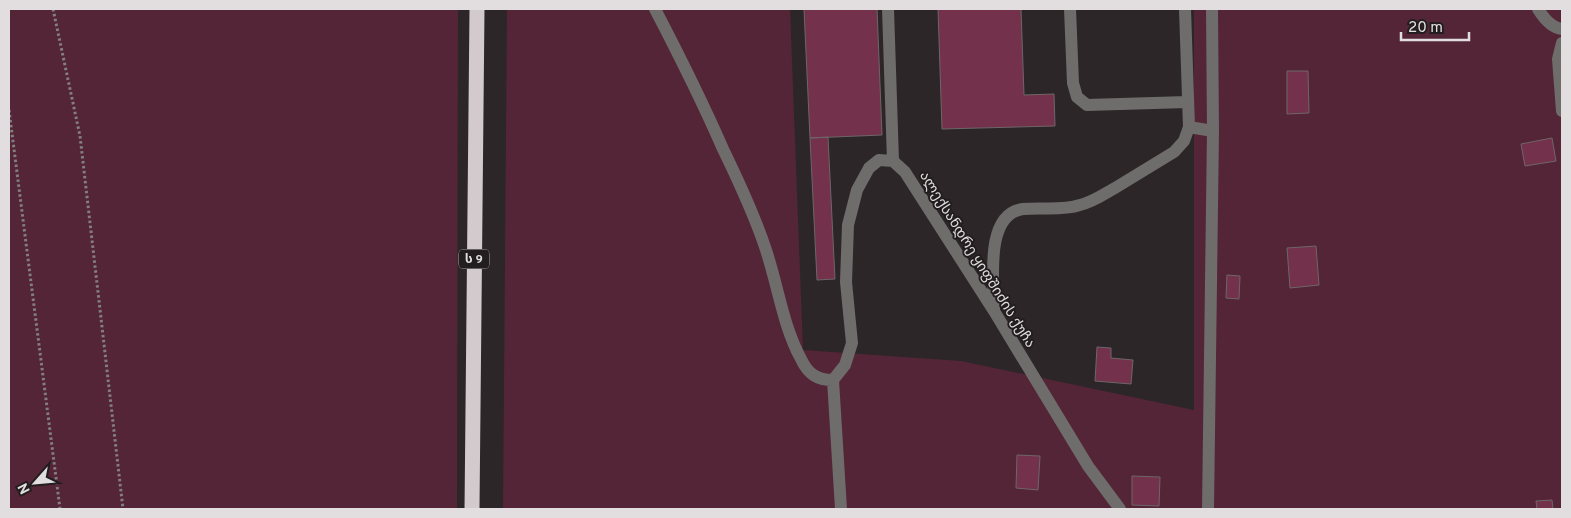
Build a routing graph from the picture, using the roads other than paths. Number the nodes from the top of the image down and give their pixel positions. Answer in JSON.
{"nodes":[{"id":1,"x":477,"y":9,"type":"edge"},
{"id":2,"x":655,"y":9,"type":"edge"},
{"id":3,"x":888,"y":9,"type":"edge"},
{"id":4,"x":1070,"y":9,"type":"edge"},
{"id":5,"x":1185,"y":9,"type":"edge"},
{"id":6,"x":1212,"y":9,"type":"edge"},
{"id":7,"x":1538,"y":9,"type":"edge"},
{"id":8,"x":1562,"y":28,"type":"edge"},
{"id":9,"x":1562,"y":43,"type":"edge"},
{"id":10,"x":1187,"y":102,"type":"junction"},
{"id":11,"x":1562,"y":111,"type":"edge"},
{"id":12,"x":1189,"y":127,"type":"junction"},
{"id":13,"x":1212,"y":131,"type":"junction"},
{"id":14,"x":893,"y":161,"type":"junction"},
{"id":15,"x":994,"y":311,"type":"junction"},
{"id":16,"x":833,"y":380,"type":"junction"},
{"id":17,"x":472,"y":509,"type":"edge"},
{"id":18,"x":841,"y":509,"type":"edge"},
{"id":19,"x":1120,"y":509,"type":"edge"},
{"id":20,"x":1208,"y":509,"type":"edge"}],
"edges":[{"from":1,"to":17,"type":"highway","number":"ს 9"},
{"from":2,"to":16,"type":"street"},
{"from":3,"to":14,"type":"street"},
{"from":4,"to":10,"type":"street"},
{"from":5,"to":10,"type":"street"},
{"from":6,"to":13,"type":"street"},
{"from":7,"to":8,"type":"street"},
{"from":9,"to":11,"type":"street"},
{"from":10,"to":12,"type":"street"},
{"from":12,"to":13,"type":"street"},
{"from":12,"to":15,"type":"street"},
{"from":13,"to":20,"type":"street"},
{"from":14,"to":15,"type":"street","name":"ალექსანდრე ყიფშიძის ქუჩა"},
{"from":14,"to":16,"type":"street"},
{"from":15,"to":19,"type":"street","name":"ალექსანდრე ყიფშიძის ქუჩა"},
{"from":16,"to":18,"type":"street"}]}
